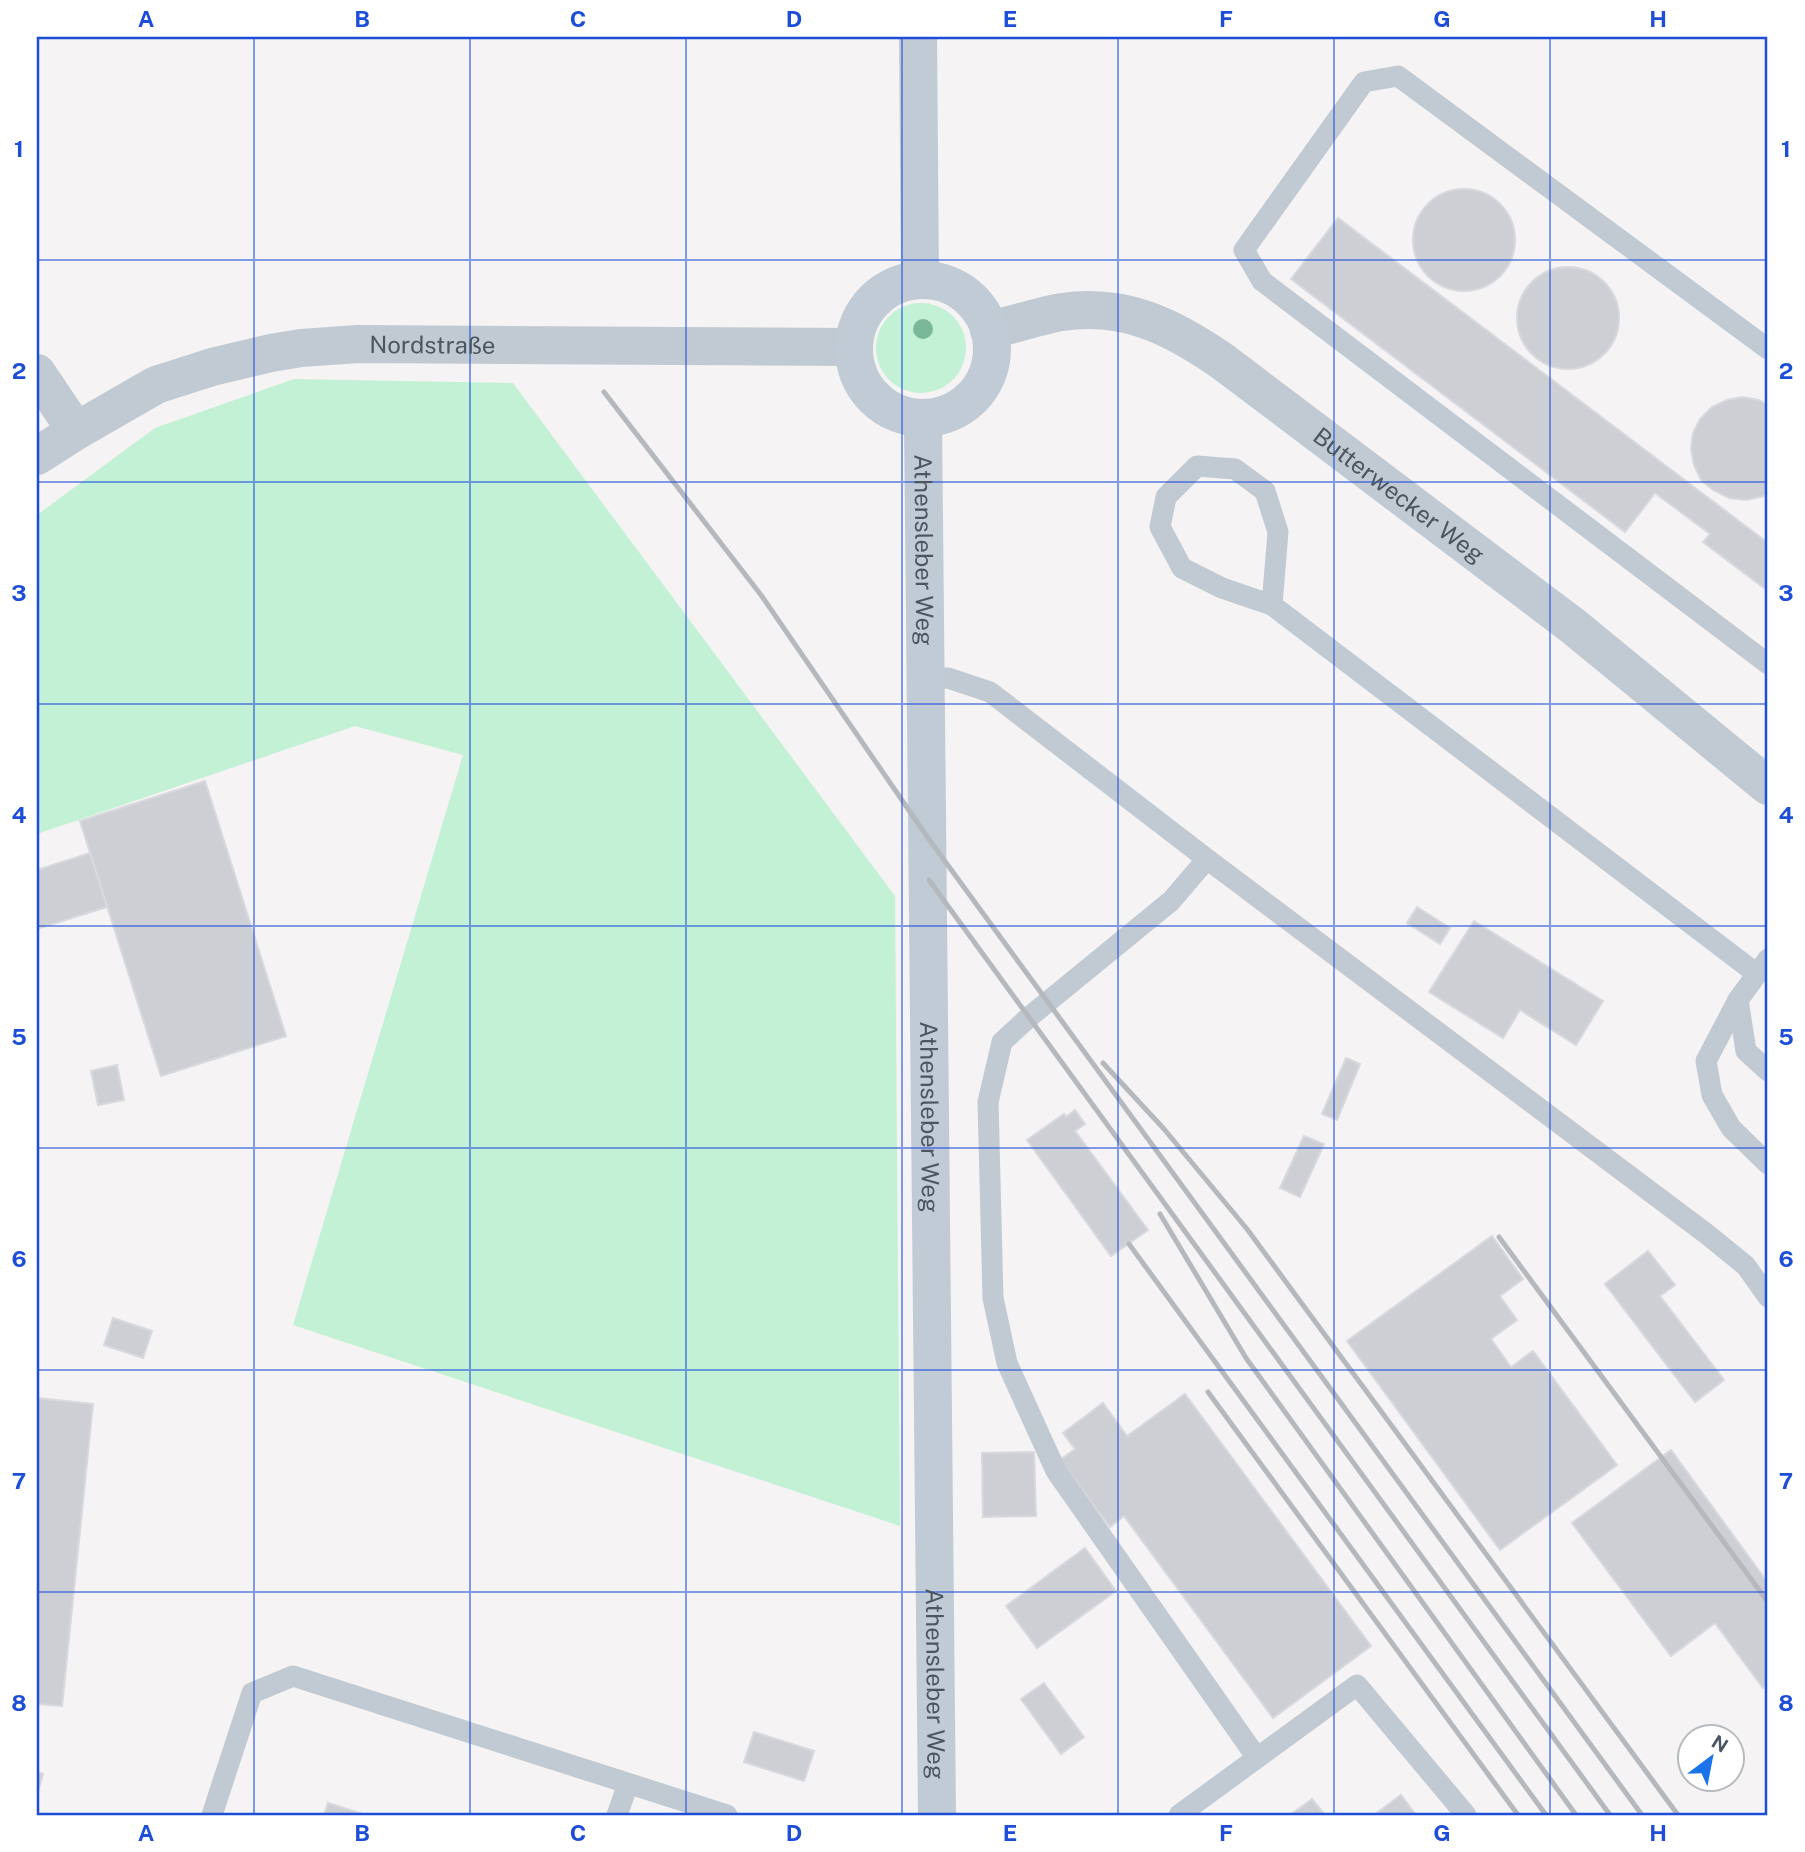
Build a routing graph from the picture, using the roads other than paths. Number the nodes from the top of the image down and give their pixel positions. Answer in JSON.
{"nodes":[{"id":1,"x":918,"y":37,"type":"edge"},
{"id":2,"x":920,"y":280,"type":"junction"},
{"id":3,"x":989,"y":330,"type":"junction"},
{"id":4,"x":853,"y":348,"type":"junction"},
{"id":5,"x":1768,"y":349,"type":"edge"},
{"id":6,"x":37,"y":373,"type":"edge"},
{"id":7,"x":923,"y":419,"type":"junction"},
{"id":8,"x":76,"y":431,"type":"junction"},
{"id":9,"x":37,"y":456,"type":"edge"},
{"id":10,"x":1272,"y":605,"type":"junction"},
{"id":11,"x":1768,"y":664,"type":"edge"},
{"id":12,"x":927,"y":679,"type":"junction"},
{"id":13,"x":1768,"y":786,"type":"edge"},
{"id":14,"x":1207,"y":859,"type":"junction"},
{"id":15,"x":1762,"y":966,"type":"edge"},
{"id":16,"x":1738,"y":1000,"type":"junction"},
{"id":17,"x":1768,"y":1071,"type":"edge"},
{"id":18,"x":1768,"y":1164,"type":"edge"},
{"id":19,"x":1768,"y":1297,"type":"edge"},
{"id":20,"x":1257,"y":1758,"type":"junction"},
{"id":21,"x":628,"y":1784,"type":"junction"},
{"id":22,"x":212,"y":1815,"type":"edge"},
{"id":23,"x":617,"y":1815,"type":"edge"},
{"id":24,"x":726,"y":1815,"type":"edge"},
{"id":25,"x":937,"y":1815,"type":"edge"},
{"id":26,"x":1179,"y":1815,"type":"edge"},
{"id":27,"x":1466,"y":1815,"type":"edge"}],
"edges":[{"from":1,"to":2,"type":"main road"},
{"from":2,"to":3,"type":"main road"},
{"from":2,"to":4,"type":"main road"},
{"from":3,"to":7,"type":"main road"},
{"from":3,"to":13,"type":"street","name":"Butterwecker Weg"},
{"from":4,"to":7,"type":"main road"},
{"from":4,"to":8,"type":"street","name":"Nordstraße"},
{"from":5,"to":11,"type":"lane"},
{"from":6,"to":8,"type":"street"},
{"from":7,"to":12,"type":"main road","name":"Athensleber Weg"},
{"from":8,"to":9,"type":"street","name":"Nordstraße"},
{"from":10,"to":10,"type":"lane"},
{"from":10,"to":15,"type":"lane"},
{"from":12,"to":14,"type":"lane"},
{"from":12,"to":25,"type":"main road","name":"Athensleber Weg"},
{"from":14,"to":19,"type":"lane"},
{"from":14,"to":20,"type":"lane"},
{"from":15,"to":16,"type":"lane"},
{"from":16,"to":17,"type":"lane"},
{"from":16,"to":18,"type":"lane"},
{"from":20,"to":26,"type":"lane"},
{"from":20,"to":27,"type":"lane"},
{"from":21,"to":22,"type":"lane"},
{"from":21,"to":23,"type":"lane"},
{"from":21,"to":24,"type":"lane"}]}
